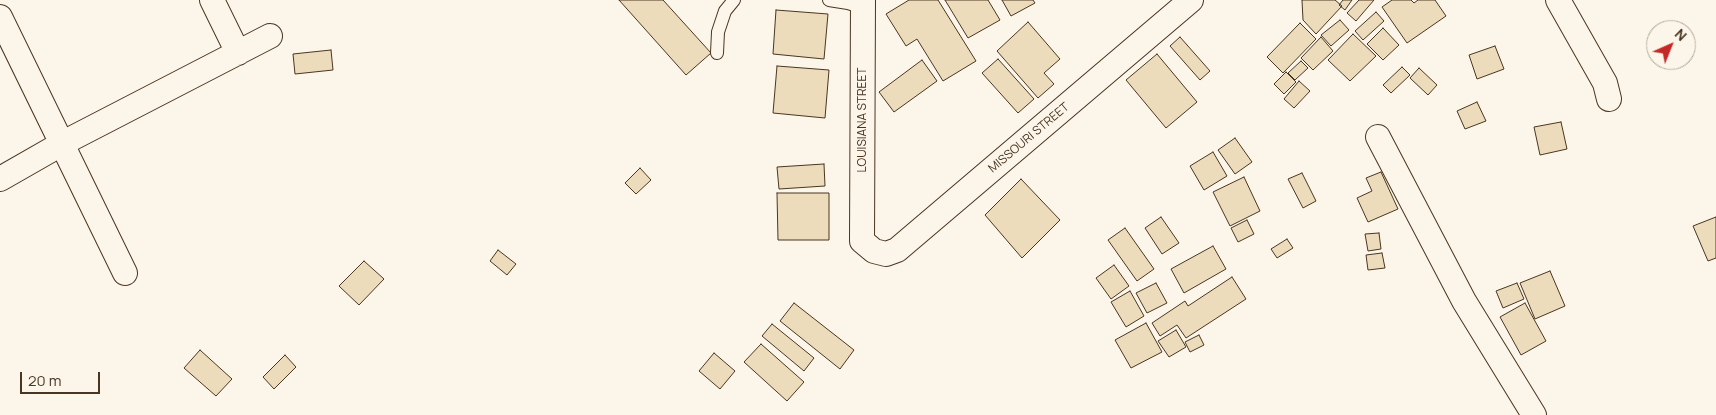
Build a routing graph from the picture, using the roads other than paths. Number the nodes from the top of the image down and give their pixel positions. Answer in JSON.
{"nodes":[{"id":1,"x":212,"y":0,"type":"edge"},
{"id":2,"x":734,"y":0,"type":"edge"},
{"id":3,"x":829,"y":0,"type":"edge"},
{"id":4,"x":1191,"y":0,"type":"edge"},
{"id":5,"x":1558,"y":0,"type":"edge"},
{"id":6,"x":868,"y":3,"type":"edge"},
{"id":7,"x":0,"y":17,"type":"edge"},
{"id":8,"x":270,"y":36,"type":"dead end"},
{"id":9,"x":238,"y":53,"type":"junction"},
{"id":10,"x":717,"y":53,"type":"dead end"},
{"id":11,"x":1609,"y":99,"type":"dead end"},
{"id":12,"x":1378,"y":137,"type":"dead end"},
{"id":13,"x":63,"y":144,"type":"junction"},
{"id":14,"x":0,"y":179,"type":"edge"},
{"id":15,"x":862,"y":241,"type":"joint"},
{"id":16,"x":125,"y":273,"type":"dead end"},
{"id":17,"x":1534,"y":415,"type":"edge"}],
"edges":[{"from":1,"to":9,"type":"street"},
{"from":2,"to":10,"type":"lane"},
{"from":3,"to":6,"type":"lane"},
{"from":4,"to":15,"type":"street","name":"MISSOURI STREET"},
{"from":5,"to":11,"type":"street"},
{"from":6,"to":15,"type":"street","name":"LOUISIANA STREET"},
{"from":7,"to":13,"type":"street"},
{"from":8,"to":9,"type":"street"},
{"from":9,"to":13,"type":"street"},
{"from":12,"to":17,"type":"street"},
{"from":13,"to":14,"type":"street"},
{"from":13,"to":16,"type":"street"}]}
